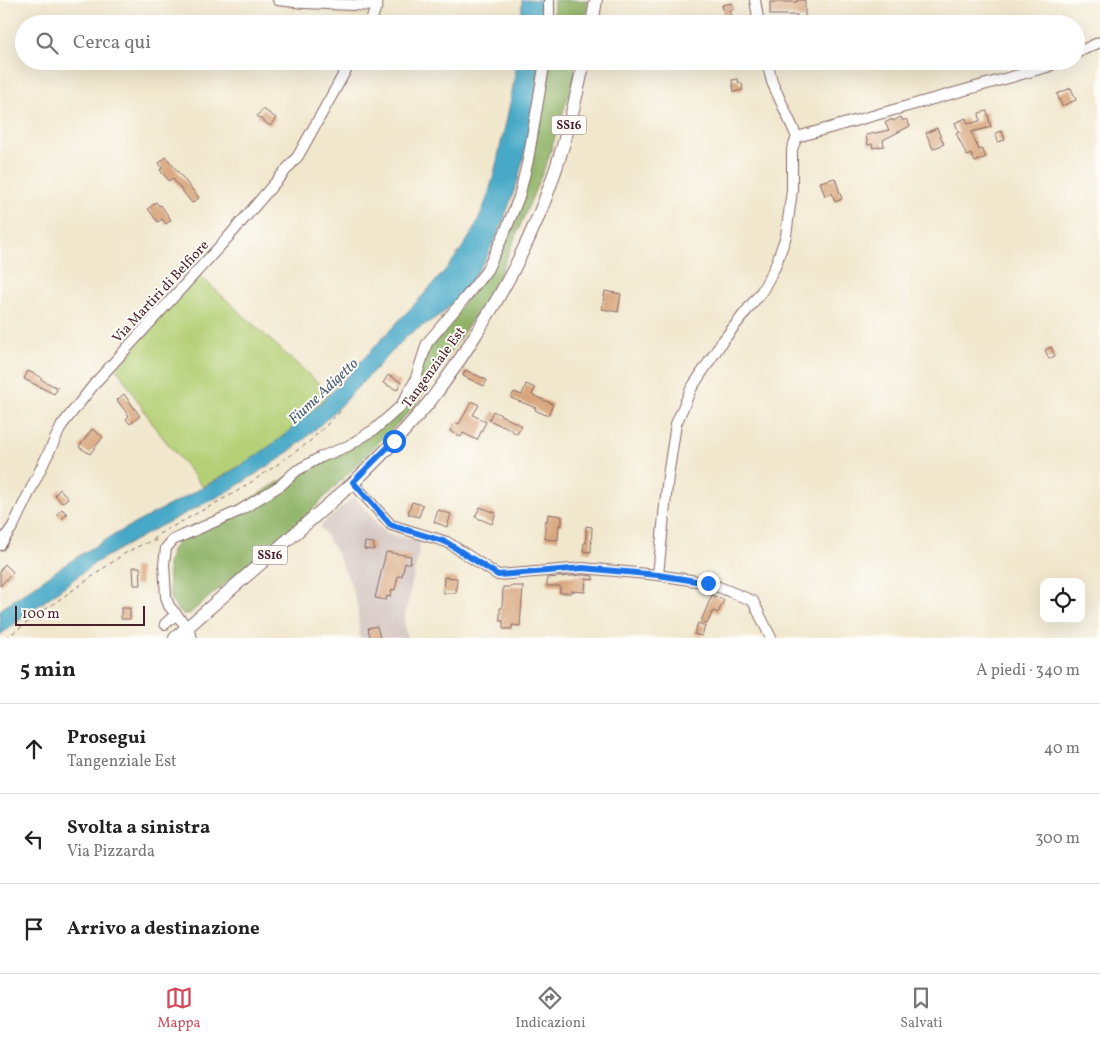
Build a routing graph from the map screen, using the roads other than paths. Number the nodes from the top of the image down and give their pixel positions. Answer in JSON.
{"nodes":[{"id":1,"x":278,"y":0,"type":"edge"},
{"id":2,"x":549,"y":0,"type":"edge"},
{"id":3,"x":596,"y":0,"type":"edge"},
{"id":4,"x":755,"y":0,"type":"edge"},
{"id":5,"x":378,"y":3,"type":"edge"},
{"id":6,"x":373,"y":15,"type":"edge"},
{"id":7,"x":549,"y":15,"type":"edge"},
{"id":8,"x":594,"y":15,"type":"edge"},
{"id":9,"x":758,"y":15,"type":"edge"},
{"id":10,"x":1100,"y":42,"type":"edge"},
{"id":11,"x":1085,"y":50,"type":"edge"},
{"id":12,"x":346,"y":70,"type":"edge"},
{"id":13,"x":543,"y":70,"type":"edge"},
{"id":14,"x":582,"y":70,"type":"edge"},
{"id":15,"x":769,"y":70,"type":"edge"},
{"id":16,"x":1036,"y":70,"type":"edge"},
{"id":17,"x":797,"y":137,"type":"junction"},
{"id":18,"x":353,"y":482,"type":"junction"},
{"id":19,"x":0,"y":545,"type":"edge"},
{"id":20,"x":658,"y":575,"type":"junction"},
{"id":21,"x":175,"y":615,"type":"junction"},
{"id":22,"x":165,"y":624,"type":"dead end"},
{"id":23,"x":189,"y":633,"type":"edge"},
{"id":24,"x":175,"y":638,"type":"edge"},
{"id":25,"x":771,"y":638,"type":"edge"}],
"edges":[{"from":1,"to":5,"type":"street"},
{"from":2,"to":7,"type":"street"},
{"from":3,"to":8,"type":"main road"},
{"from":4,"to":9,"type":"street"},
{"from":5,"to":6,"type":"street"},
{"from":10,"to":11,"type":"street"},
{"from":12,"to":19,"type":"street","name":"Via Martiri di Belfiore"},
{"from":13,"to":21,"type":"street"},
{"from":14,"to":18,"type":"main road","name":"Tangenziale Est","number":"SS16"},
{"from":15,"to":17,"type":"street"},
{"from":16,"to":17,"type":"street"},
{"from":17,"to":20,"type":"street"},
{"from":18,"to":20,"type":"street"},
{"from":18,"to":23,"type":"main road","name":"Tangenziale Est","number":"SS16"},
{"from":20,"to":25,"type":"street"},
{"from":21,"to":22,"type":"street"},
{"from":21,"to":23,"type":"street"},
{"from":23,"to":24,"type":"main road","name":"Tangenziale Est","number":"SS16"}]}
